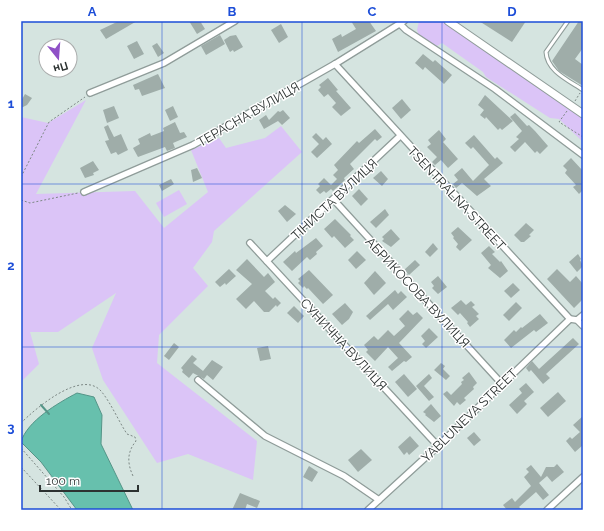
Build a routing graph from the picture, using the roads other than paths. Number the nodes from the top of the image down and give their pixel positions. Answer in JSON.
{"nodes":[{"id":1,"x":235,"y":21,"type":"edge"},
{"id":2,"x":448,"y":21,"type":"edge"},
{"id":3,"x":568,"y":21,"type":"edge"},
{"id":4,"x":402,"y":23,"type":"edge"},
{"id":5,"x":335,"y":64,"type":"junction"},
{"id":6,"x":583,"y":90,"type":"edge"},
{"id":7,"x":90,"y":93,"type":"road end"},
{"id":8,"x":583,"y":114,"type":"edge"},
{"id":9,"x":400,"y":136,"type":"junction"},
{"id":10,"x":583,"y":155,"type":"edge"},
{"id":11,"x":84,"y":192,"type":"road end"},
{"id":12,"x":334,"y":200,"type":"junction"},
{"id":13,"x":250,"y":243,"type":"dead end"},
{"id":14,"x":267,"y":261,"type":"junction"},
{"id":15,"x":583,"y":315,"type":"edge"},
{"id":16,"x":570,"y":319,"type":"junction"},
{"id":17,"x":578,"y":320,"type":"junction"},
{"id":18,"x":583,"y":326,"type":"edge"},
{"id":19,"x":198,"y":380,"type":"dead end"},
{"id":20,"x":502,"y":384,"type":"junction"},
{"id":21,"x":438,"y":446,"type":"junction"},
{"id":22,"x":583,"y":476,"type":"edge"},
{"id":23,"x":379,"y":500,"type":"junction"},
{"id":24,"x":368,"y":510,"type":"edge"},
{"id":25,"x":547,"y":510,"type":"edge"}],
"edges":[{"from":1,"to":7,"type":"street"},
{"from":2,"to":8,"type":"street"},
{"from":3,"to":6,"type":"lane"},
{"from":4,"to":5,"type":"street","name":"ТЕРАСНА ВУЛИЦЯ"},
{"from":4,"to":10,"type":"street"},
{"from":5,"to":9,"type":"street","name":"TSENTRALNA STREET"},
{"from":5,"to":11,"type":"street","name":"ТЕРАСНА ВУЛИЦЯ"},
{"from":9,"to":12,"type":"street","name":"ТІНИСТА ВУЛИЦЯ"},
{"from":9,"to":16,"type":"street","name":"TSENTRALNA STREET"},
{"from":12,"to":14,"type":"street","name":"ТІНИСТА ВУЛИЦЯ"},
{"from":12,"to":20,"type":"street","name":"АБРИКОСОВА ВУЛИЦЯ"},
{"from":13,"to":14,"type":"street","name":"СУНИЧНА ВУЛИЦЯ"},
{"from":14,"to":21,"type":"street","name":"СУНИЧНА ВУЛИЦЯ"},
{"from":15,"to":17,"type":"street"},
{"from":16,"to":17,"type":"street"},
{"from":16,"to":20,"type":"street","name":"YABLUNEVA STREET"},
{"from":17,"to":18,"type":"street"},
{"from":19,"to":23,"type":"street"},
{"from":20,"to":21,"type":"street","name":"YABLUNEVA STREET"},
{"from":21,"to":23,"type":"street","name":"YABLUNEVA STREET"},
{"from":22,"to":25,"type":"street"},
{"from":23,"to":24,"type":"street","name":"YABLUNEVA STREET"}]}
